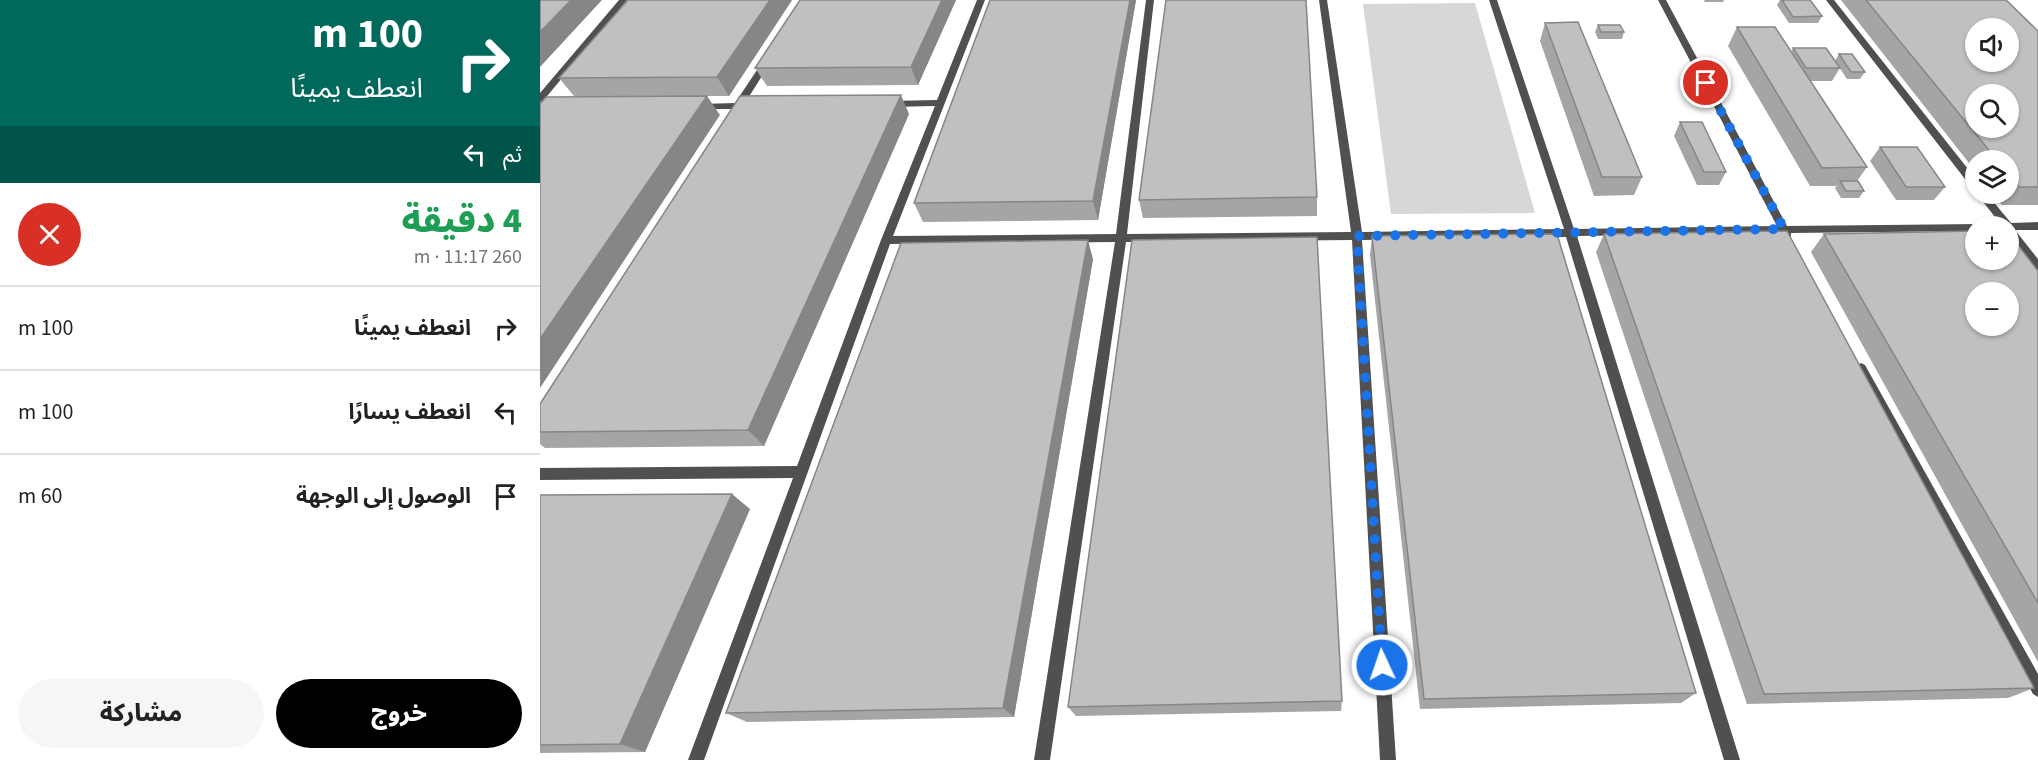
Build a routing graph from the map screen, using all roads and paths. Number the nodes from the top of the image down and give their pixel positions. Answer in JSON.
{"nodes":[{"id":1,"x":623,"y":0,"type":"edge"},
{"id":2,"x":981,"y":0,"type":"edge"},
{"id":3,"x":1150,"y":0,"type":"edge"},
{"id":4,"x":1323,"y":0,"type":"edge"},
{"id":5,"x":1493,"y":0,"type":"edge"},
{"id":6,"x":1662,"y":0,"type":"edge"},
{"id":7,"x":1830,"y":0,"type":"edge"},
{"id":8,"x":775,"y":48,"type":"edge"},
{"id":9,"x":540,"y":99,"type":"edge"},
{"id":10,"x":940,"y":103,"type":"junction"},
{"id":11,"x":880,"y":104,"type":"edge"},
{"id":12,"x":739,"y":106,"type":"junction"},
{"id":13,"x":762,"y":106,"type":"edge"},
{"id":14,"x":552,"y":107,"type":"edge"},
{"id":15,"x":692,"y":107,"type":"edge"},
{"id":16,"x":540,"y":108,"type":"edge"},
{"id":17,"x":733,"y":116,"type":"edge"},
{"id":18,"x":1965,"y":172,"type":"edge"},
{"id":19,"x":1990,"y":204,"type":"edge"},
{"id":20,"x":1999,"y":216,"type":"edge"},
{"id":21,"x":2038,"y":226,"type":"edge"},
{"id":22,"x":1965,"y":227,"type":"edge"},
{"id":23,"x":2019,"y":227,"type":"edge"},
{"id":24,"x":1784,"y":229,"type":"junction"},
{"id":25,"x":1570,"y":232,"type":"junction"},
{"id":26,"x":1357,"y":236,"type":"junction"},
{"id":27,"x":1121,"y":237,"type":"junction"},
{"id":28,"x":886,"y":240,"type":"junction"},
{"id":29,"x":2019,"y":242,"type":"edge"},
{"id":30,"x":1796,"y":250,"type":"edge"},
{"id":31,"x":2038,"y":267,"type":"edge"},
{"id":32,"x":1853,"y":355,"type":"edge"},
{"id":33,"x":799,"y":472,"type":"junction"},
{"id":34,"x":540,"y":474,"type":"edge"},
{"id":35,"x":2038,"y":689,"type":"edge"},
{"id":36,"x":696,"y":760,"type":"edge"},
{"id":37,"x":1042,"y":760,"type":"edge"},
{"id":38,"x":1388,"y":760,"type":"edge"},
{"id":39,"x":1732,"y":760,"type":"edge"}],
"edges":[{"from":1,"to":9,"type":"street"},
{"from":2,"to":10,"type":"street"},
{"from":3,"to":27,"type":"street"},
{"from":4,"to":26,"type":"street"},
{"from":5,"to":25,"type":"street"},
{"from":6,"to":24,"type":"street"},
{"from":7,"to":18,"type":"street"},
{"from":8,"to":12,"type":"street"},
{"from":10,"to":11,"type":"street"},
{"from":10,"to":28,"type":"street"},
{"from":12,"to":13,"type":"street"},
{"from":12,"to":15,"type":"street"},
{"from":12,"to":17,"type":"street"},
{"from":14,"to":16,"type":"street"},
{"from":19,"to":20,"type":"street"},
{"from":21,"to":23,"type":"street"},
{"from":22,"to":24,"type":"street"},
{"from":24,"to":25,"type":"street"},
{"from":24,"to":30,"type":"street"},
{"from":25,"to":26,"type":"street"},
{"from":25,"to":39,"type":"street"},
{"from":26,"to":27,"type":"street"},
{"from":26,"to":38,"type":"street"},
{"from":27,"to":28,"type":"street"},
{"from":27,"to":37,"type":"street"},
{"from":28,"to":33,"type":"street"},
{"from":29,"to":31,"type":"street"},
{"from":32,"to":35,"type":"street"},
{"from":33,"to":34,"type":"street"},
{"from":33,"to":36,"type":"street"}]}
